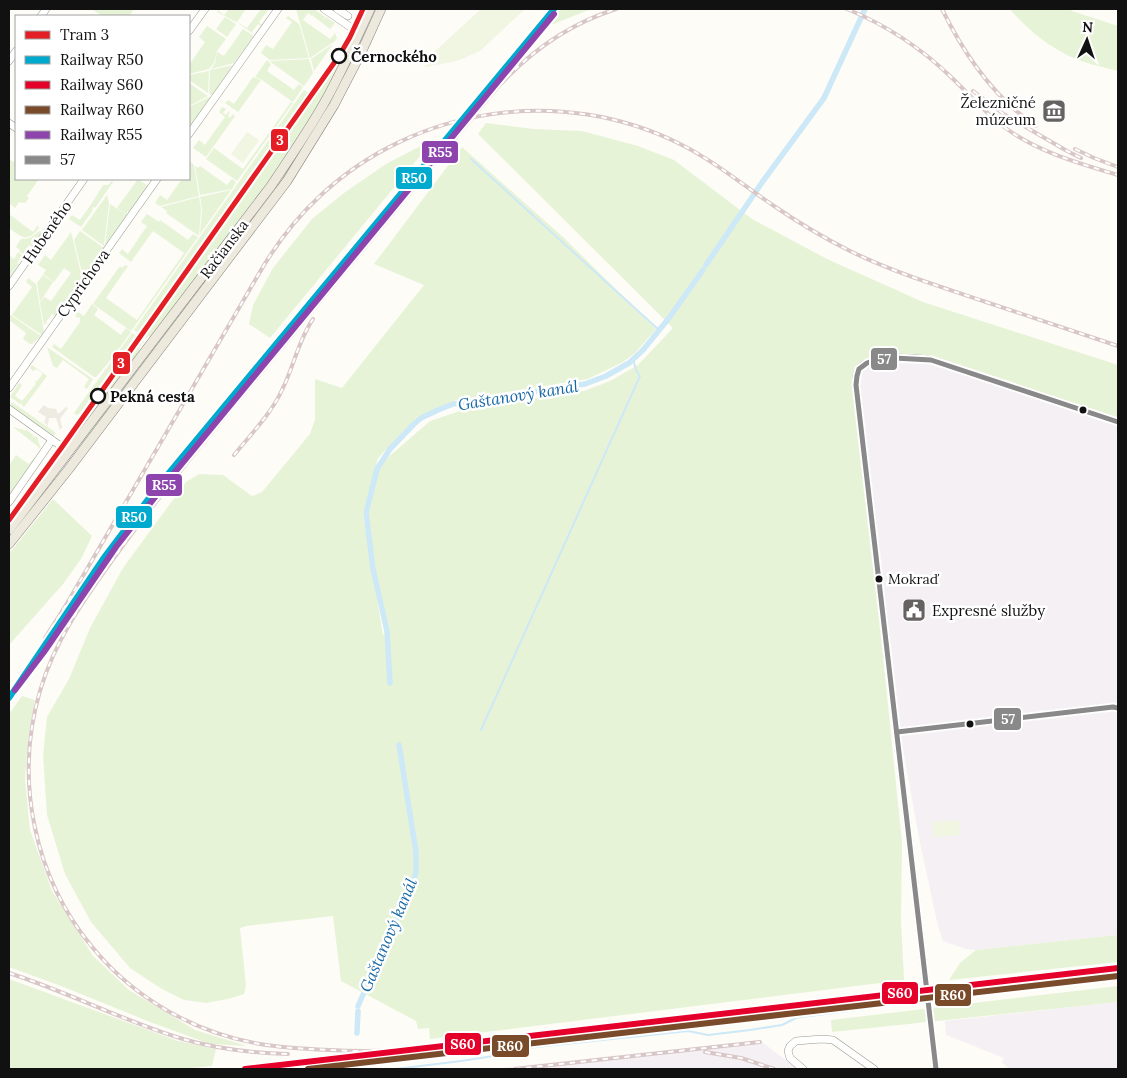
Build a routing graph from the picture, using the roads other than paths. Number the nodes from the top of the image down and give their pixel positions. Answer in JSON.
{"nodes":[{"id":1,"x":205,"y":9,"type":"edge"},
{"id":2,"x":278,"y":9,"type":"edge"},
{"id":3,"x":324,"y":9,"type":"edge"},
{"id":4,"x":337,"y":9,"type":"edge"},
{"id":5,"x":370,"y":9,"type":"edge"},
{"id":6,"x":381,"y":9,"type":"edge"},
{"id":7,"x":348,"y":16,"type":"dead end"},
{"id":8,"x":190,"y":31,"type":"edge"},
{"id":9,"x":359,"y":33,"type":"junction"},
{"id":10,"x":368,"y":39,"type":"junction"},
{"id":11,"x":190,"y":133,"type":"edge"},
{"id":12,"x":83,"y":180,"type":"edge"},
{"id":13,"x":156,"y":180,"type":"edge"},
{"id":14,"x":9,"y":286,"type":"edge"},
{"id":15,"x":9,"y":388,"type":"edge"},
{"id":16,"x":9,"y":409,"type":"edge"},
{"id":17,"x":1118,"y":422,"type":"edge"},
{"id":18,"x":52,"y":440,"type":"junction"},
{"id":19,"x":84,"y":448,"type":"junction"},
{"id":20,"x":69,"y":452,"type":"junction"},
{"id":21,"x":68,"y":470,"type":"junction"},
{"id":22,"x":9,"y":502,"type":"edge"},
{"id":23,"x":9,"y":530,"type":"edge"},
{"id":24,"x":9,"y":544,"type":"edge"},
{"id":25,"x":1118,"y":708,"type":"edge"},
{"id":26,"x":897,"y":732,"type":"junction"},
{"id":27,"x":803,"y":1069,"type":"edge"},
{"id":28,"x":874,"y":1069,"type":"edge"},
{"id":29,"x":936,"y":1069,"type":"edge"}],
"edges":[{"from":1,"to":8,"type":"street"},
{"from":2,"to":11,"type":"street"},
{"from":3,"to":9,"type":"street"},
{"from":4,"to":7,"type":"street"},
{"from":5,"to":9,"type":"main road","name":"Račianska"},
{"from":6,"to":10,"type":"main road","name":"Račianska"},
{"from":9,"to":10,"type":"main road"},
{"from":9,"to":20,"type":"main road","name":"Račianska"},
{"from":10,"to":19,"type":"main road","name":"Račianska"},
{"from":12,"to":14,"type":"street","name":"Hubeného"},
{"from":13,"to":15,"type":"street","name":"Cyprichova"},
{"from":16,"to":18,"type":"street"},
{"from":17,"to":26,"type":"street"},
{"from":18,"to":20,"type":"street"},
{"from":18,"to":22,"type":"street"},
{"from":19,"to":20,"type":"main road"},
{"from":19,"to":21,"type":"main road","name":"Račianska"},
{"from":20,"to":21,"type":"main road"},
{"from":20,"to":23,"type":"main road","name":"Račianska"},
{"from":21,"to":24,"type":"main road","name":"Račianska"},
{"from":25,"to":26,"type":"street"},
{"from":26,"to":29,"type":"street"},
{"from":27,"to":28,"type":"street"}]}
